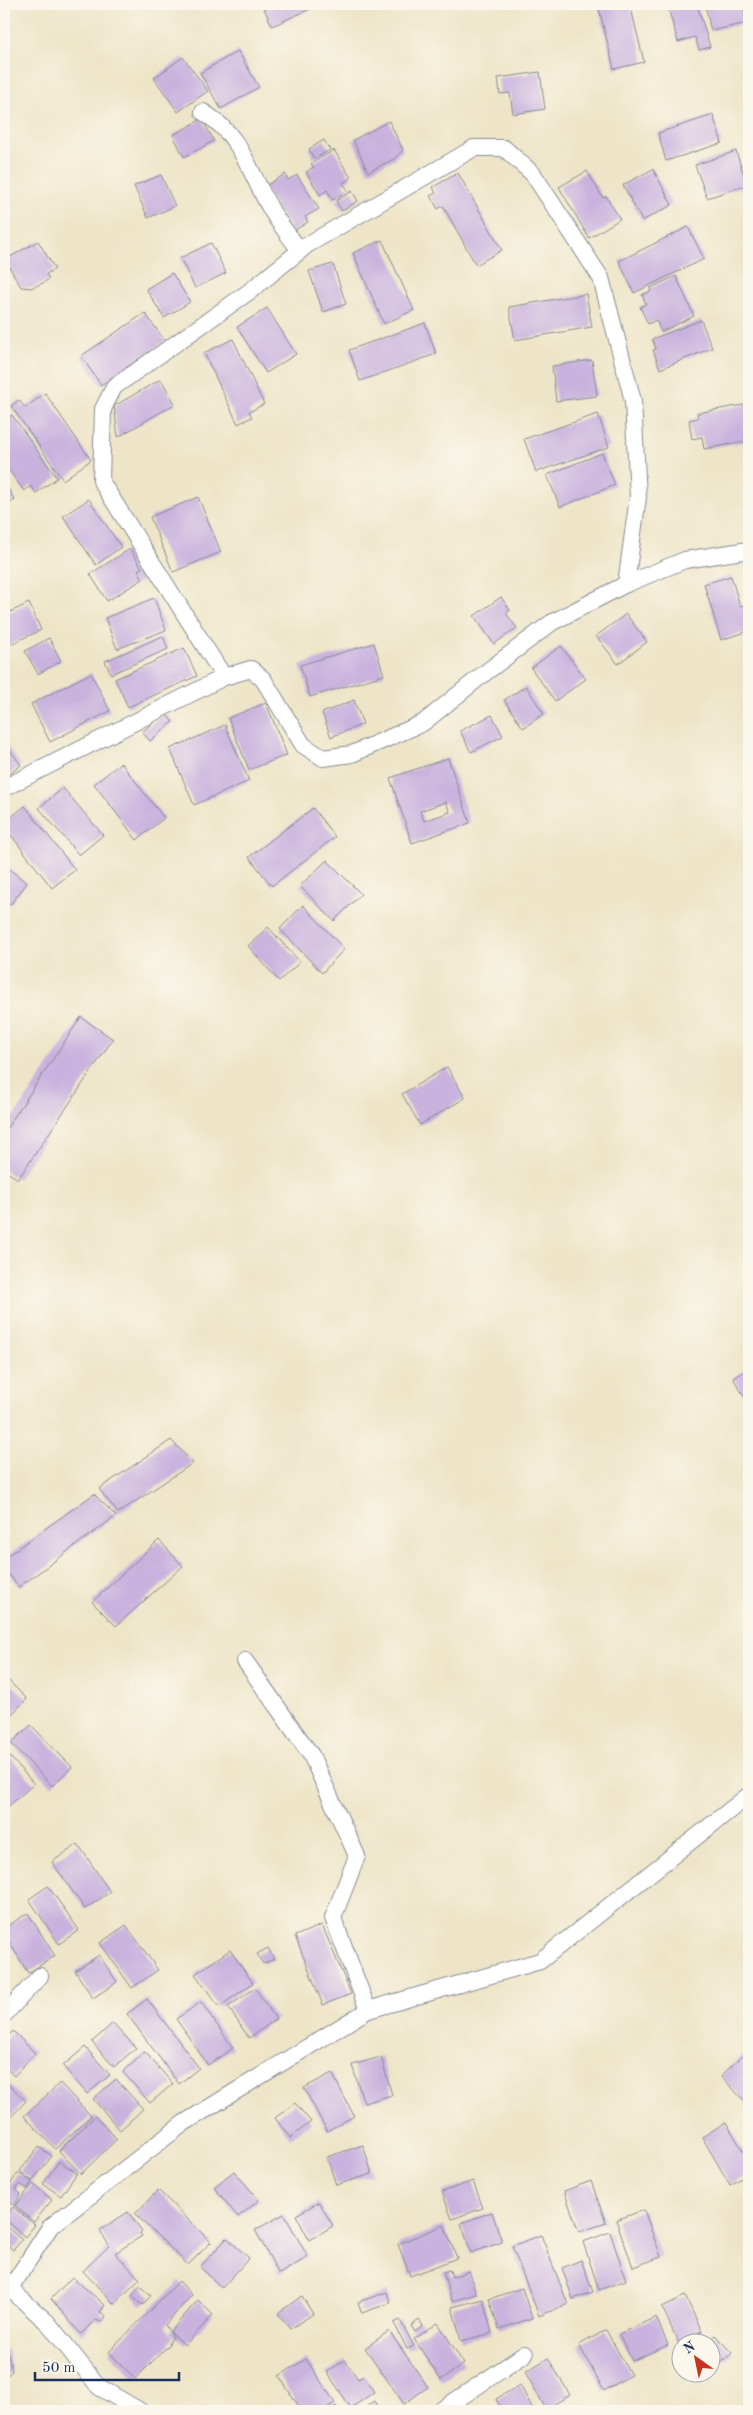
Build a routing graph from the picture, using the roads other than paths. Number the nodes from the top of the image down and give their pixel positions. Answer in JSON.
{"nodes":[{"id":1,"x":203,"y":112,"type":"dead end"},
{"id":2,"x":300,"y":251,"type":"junction"},
{"id":3,"x":749,"y":550,"type":"edge"},
{"id":4,"x":626,"y":584,"type":"junction"},
{"id":5,"x":224,"y":677,"type":"junction"},
{"id":6,"x":4,"y":788,"type":"edge"},
{"id":7,"x":246,"y":1661,"type":"dead end"},
{"id":8,"x":749,"y":1795,"type":"edge"},
{"id":9,"x":40,"y":1976,"type":"dead end"},
{"id":10,"x":368,"y":2010,"type":"junction"},
{"id":11,"x":4,"y":2015,"type":"edge"},
{"id":12,"x":7,"y":2291,"type":"edge"},
{"id":13,"x":525,"y":2354,"type":"dead end"},
{"id":14,"x":140,"y":2411,"type":"edge"},
{"id":15,"x":440,"y":2411,"type":"edge"}],
"edges":[{"from":1,"to":2,"type":"street"},
{"from":2,"to":4,"type":"street"},
{"from":2,"to":5,"type":"street"},
{"from":3,"to":4,"type":"street"},
{"from":4,"to":5,"type":"street"},
{"from":5,"to":6,"type":"street"},
{"from":7,"to":10,"type":"street"},
{"from":8,"to":10,"type":"street"},
{"from":9,"to":11,"type":"street"},
{"from":10,"to":12,"type":"street"},
{"from":12,"to":14,"type":"street"},
{"from":13,"to":15,"type":"street"}]}
